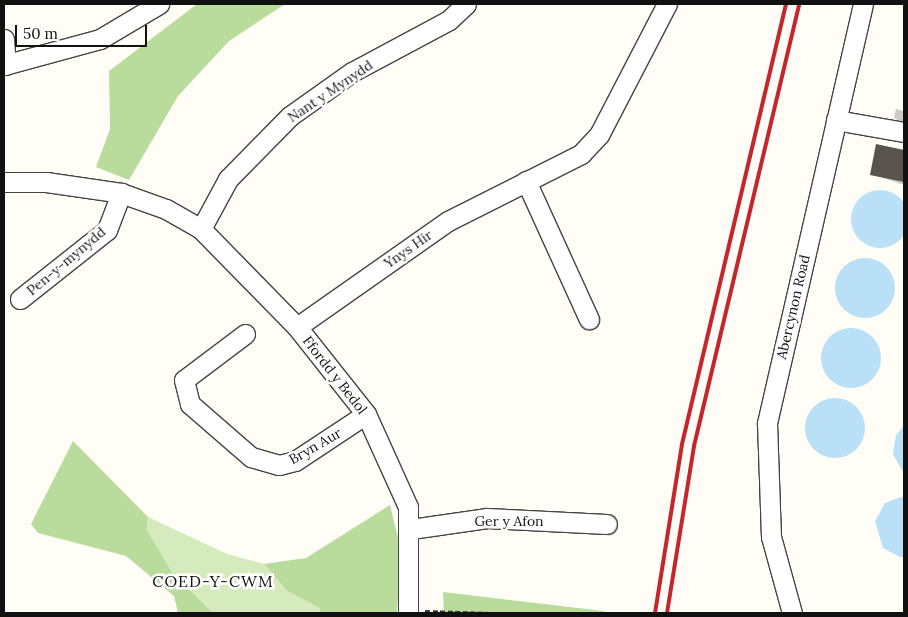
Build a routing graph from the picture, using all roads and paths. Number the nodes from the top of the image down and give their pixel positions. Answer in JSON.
{"nodes":[{"id":1,"x":160,"y":4,"type":"edge"},
{"id":2,"x":466,"y":4,"type":"edge"},
{"id":3,"x":667,"y":4,"type":"edge"},
{"id":4,"x":863,"y":4,"type":"edge"},
{"id":5,"x":4,"y":39,"type":"edge"},
{"id":6,"x":5,"y":65,"type":"edge"},
{"id":7,"x":836,"y":120,"type":"junction"},
{"id":8,"x":904,"y":132,"type":"edge"},
{"id":9,"x":4,"y":182,"type":"edge"},
{"id":10,"x":526,"y":182,"type":"junction"},
{"id":11,"x":120,"y":193,"type":"junction"},
{"id":12,"x":201,"y":229,"type":"junction"},
{"id":13,"x":20,"y":299,"type":"dead end"},
{"id":14,"x":589,"y":319,"type":"dead end"},
{"id":15,"x":297,"y":327,"type":"junction"},
{"id":16,"x":245,"y":334,"type":"dead end"},
{"id":17,"x":366,"y":414,"type":"junction"},
{"id":18,"x":607,"y":524,"type":"dead end"},
{"id":19,"x":411,"y":529,"type":"junction"},
{"id":20,"x":413,"y":613,"type":"edge"},
{"id":21,"x":492,"y":613,"type":"edge"},
{"id":22,"x":792,"y":613,"type":"edge"}],
"edges":[{"from":1,"to":6,"type":"street"},
{"from":2,"to":12,"type":"street","name":"Nant y Mynydd"},
{"from":3,"to":10,"type":"street","name":"Ynys Hir"},
{"from":4,"to":7,"type":"street","name":"Abercynon Road"},
{"from":5,"to":6,"type":"street"},
{"from":7,"to":8,"type":"street"},
{"from":7,"to":22,"type":"street","name":"Abercynon Road"},
{"from":9,"to":11,"type":"street","name":"Ffordd y Bedol"},
{"from":10,"to":14,"type":"street"},
{"from":10,"to":15,"type":"street","name":"Ynys Hir"},
{"from":11,"to":12,"type":"street","name":"Ffordd y Bedol"},
{"from":11,"to":13,"type":"street","name":"Pen-y-mynydd"},
{"from":12,"to":15,"type":"street","name":"Ffordd y Bedol"},
{"from":15,"to":17,"type":"street","name":"Ffordd y Bedol"},
{"from":16,"to":17,"type":"street","name":"Bryn Aur"},
{"from":17,"to":19,"type":"street","name":"Ffordd y Bedol"},
{"from":18,"to":19,"type":"street","name":"Ger y Afon"},
{"from":19,"to":20,"type":"street","name":"Ffordd y Bedol"},
{"from":20,"to":21,"type":"path"}]}
